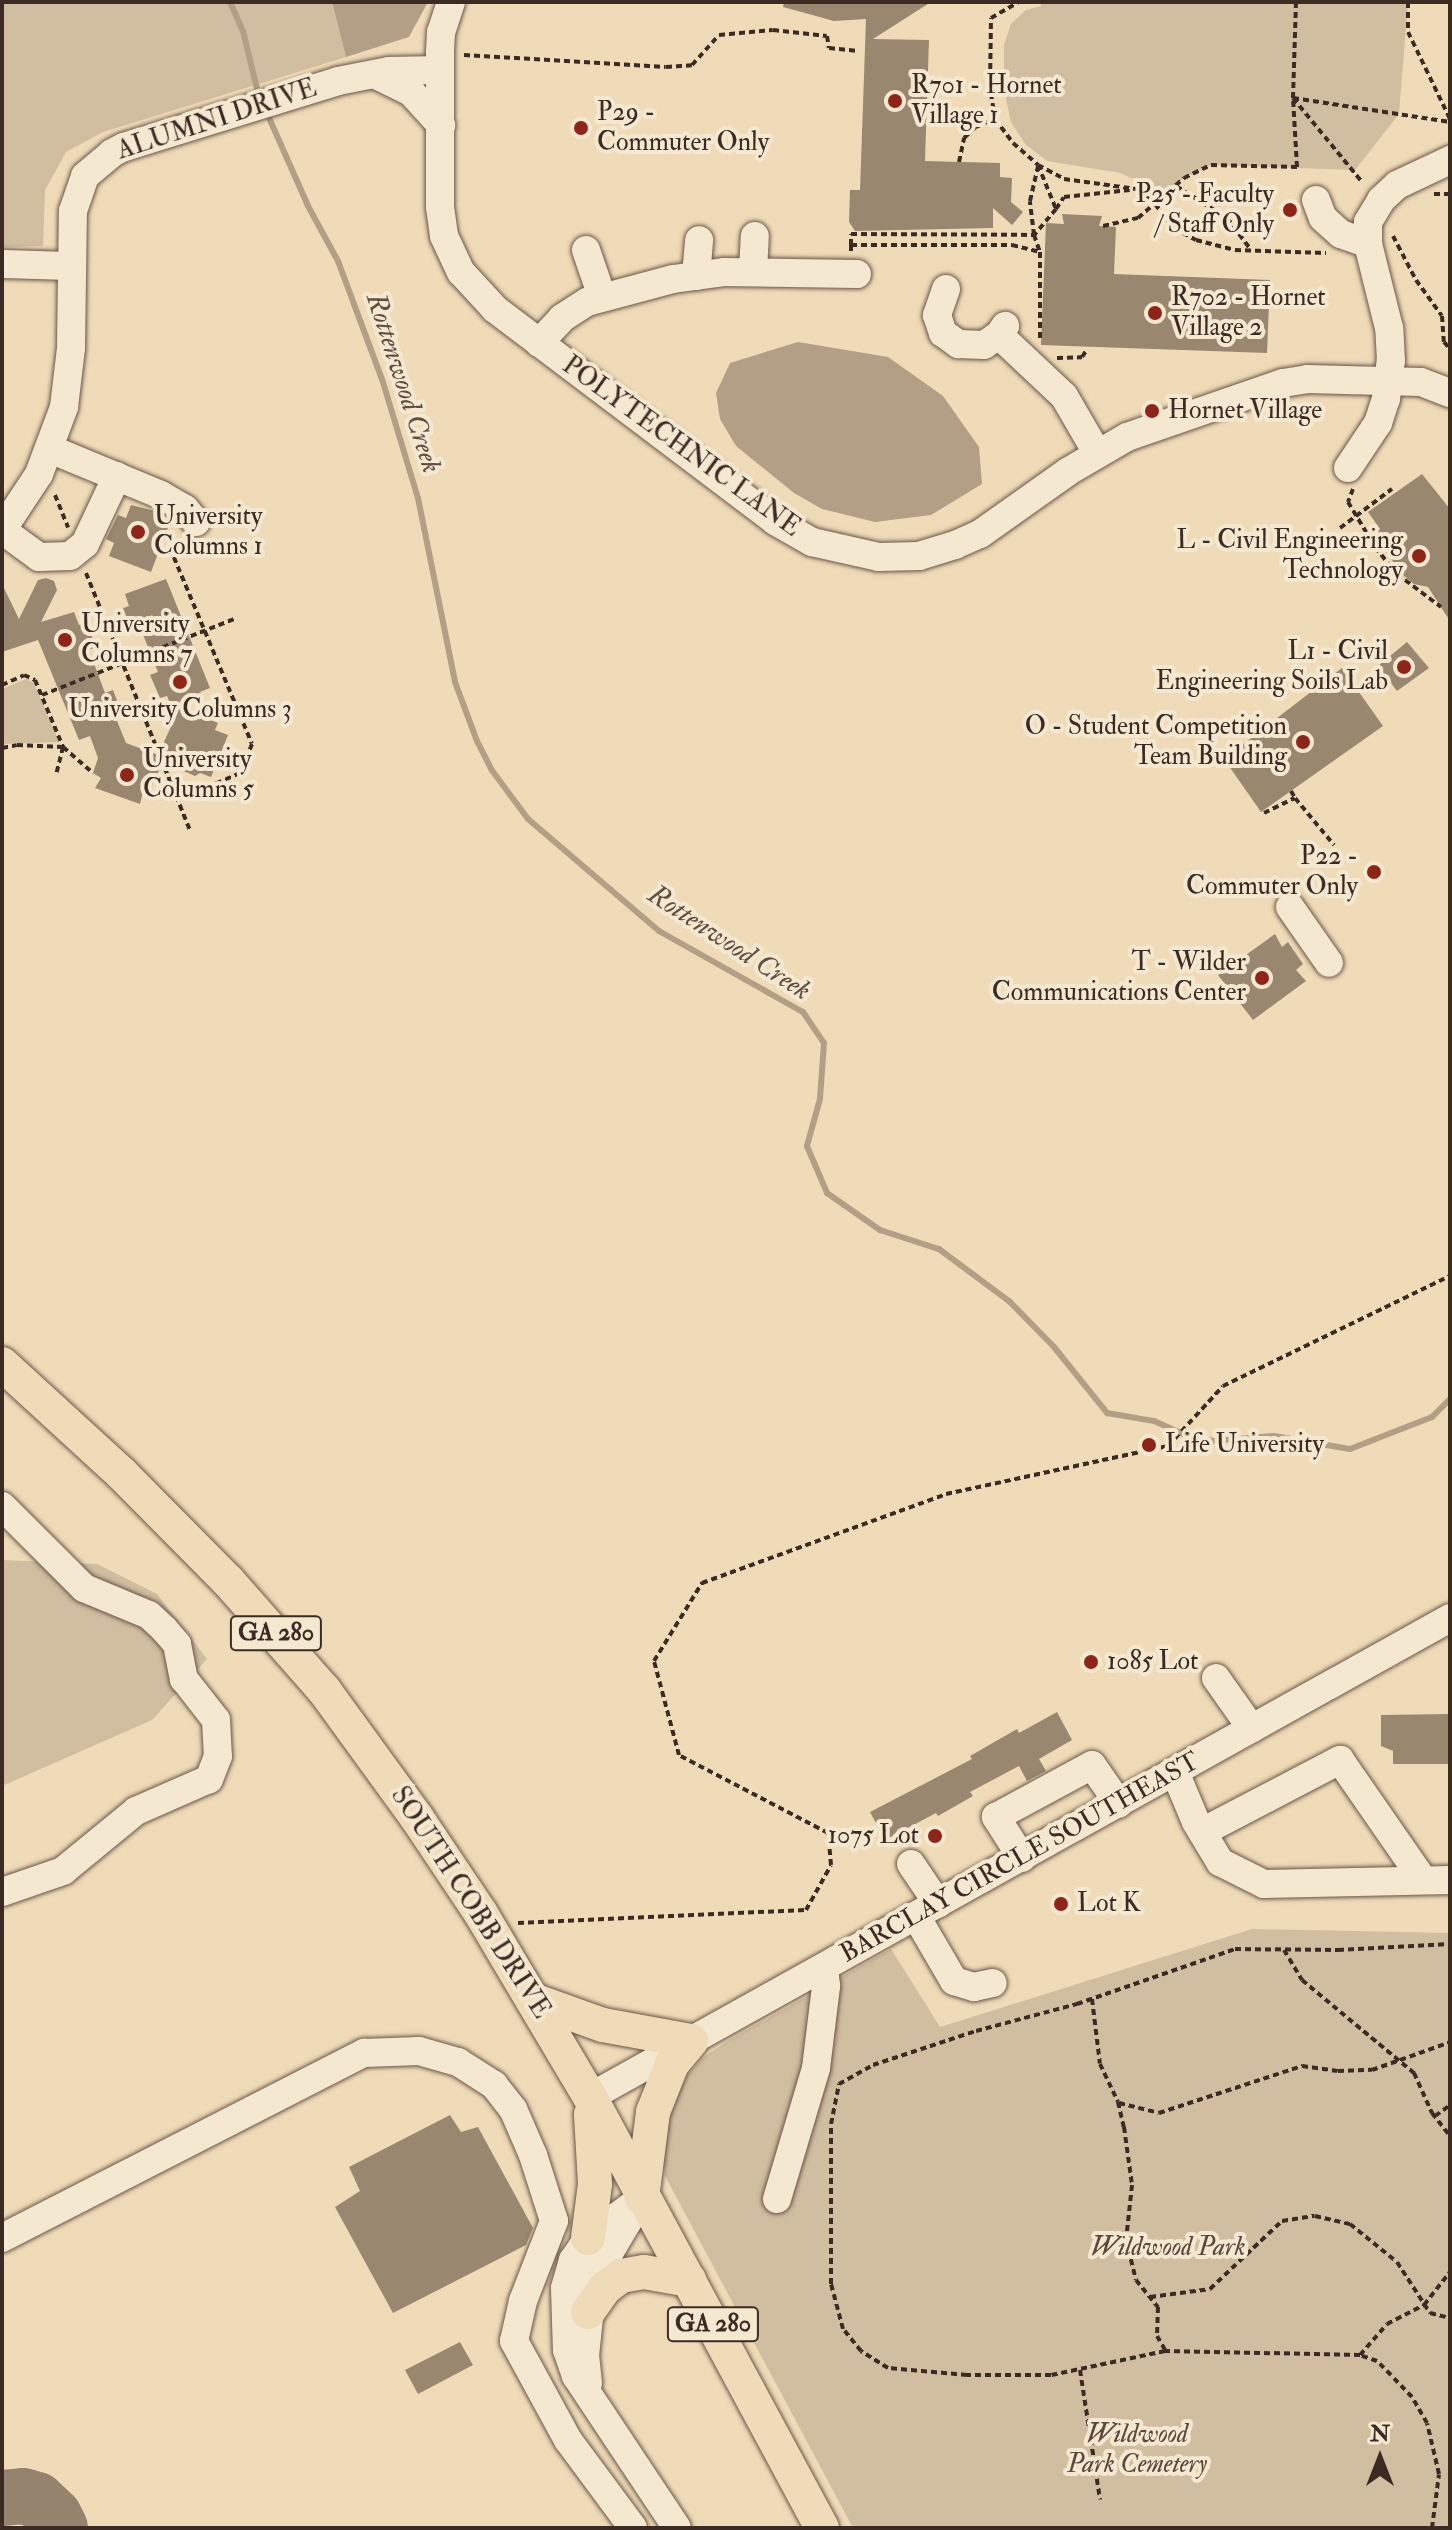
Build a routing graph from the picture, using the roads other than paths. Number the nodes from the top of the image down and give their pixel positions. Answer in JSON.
{"nodes":[{"id":1,"x":451,"y":2,"type":"edge"},
{"id":2,"x":440,"y":62,"type":"junction"},
{"id":3,"x":371,"y":73,"type":"junction"},
{"id":4,"x":441,"y":125,"type":"junction"},
{"id":5,"x":1450,"y":160,"type":"edge"},
{"id":6,"x":1316,"y":200,"type":"dead end"},
{"id":7,"x":1378,"y":234,"type":"junction"},
{"id":8,"x":755,"y":236,"type":"dead end"},
{"id":9,"x":699,"y":240,"type":"dead end"},
{"id":10,"x":586,"y":250,"type":"dead end"},
{"id":11,"x":2,"y":264,"type":"edge"},
{"id":12,"x":71,"y":266,"type":"junction"},
{"id":13,"x":753,"y":271,"type":"junction"},
{"id":14,"x":854,"y":274,"type":"road end"},
{"id":15,"x":696,"y":276,"type":"junction"},
{"id":16,"x":946,"y":289,"type":"dead end"},
{"id":17,"x":602,"y":297,"type":"junction"},
{"id":18,"x":539,"y":343,"type":"junction"},
{"id":19,"x":1389,"y":381,"type":"junction"},
{"id":20,"x":1450,"y":393,"type":"edge"},
{"id":21,"x":1097,"y":453,"type":"junction"},
{"id":22,"x":44,"y":461,"type":"junction"},
{"id":23,"x":1355,"y":474,"type":"road end"},
{"id":24,"x":117,"y":476,"type":"junction"},
{"id":25,"x":196,"y":522,"type":"dead end"},
{"id":26,"x":2,"y":530,"type":"edge"},
{"id":27,"x":1290,"y":907,"type":"dead end"},
{"id":28,"x":1329,"y":963,"type":"dead end"},
{"id":29,"x":2,"y":1364,"type":"edge"},
{"id":30,"x":2,"y":1506,"type":"edge"},
{"id":31,"x":1450,"y":1618,"type":"edge"},
{"id":32,"x":1216,"y":1678,"type":"dead end"},
{"id":33,"x":1252,"y":1729,"type":"junction"},
{"id":34,"x":1175,"y":1772,"type":"junction"},
{"id":35,"x":1119,"y":1804,"type":"junction"},
{"id":36,"x":1191,"y":1829,"type":"junction"},
{"id":37,"x":1022,"y":1858,"type":"junction"},
{"id":38,"x":911,"y":1864,"type":"dead end"},
{"id":39,"x":1436,"y":1880,"type":"edge"},
{"id":40,"x":2,"y":1892,"type":"edge"},
{"id":41,"x":927,"y":1910,"type":"junction"},
{"id":42,"x":824,"y":1967,"type":"junction"},
{"id":43,"x":993,"y":1983,"type":"dead end"},
{"id":44,"x":533,"y":2000,"type":"junction"},
{"id":45,"x":691,"y":2041,"type":"junction"},
{"id":46,"x":590,"y":2097,"type":"junction"},
{"id":47,"x":642,"y":2198,"type":"junction"},
{"id":48,"x":777,"y":2199,"type":"dead end"},
{"id":49,"x":2,"y":2238,"type":"edge"},
{"id":50,"x":588,"y":2238,"type":"junction"},
{"id":51,"x":689,"y":2280,"type":"junction"},
{"id":52,"x":588,"y":2312,"type":"junction"},
{"id":53,"x":590,"y":2393,"type":"junction"},
{"id":54,"x":633,"y":2528,"type":"edge"},
{"id":55,"x":677,"y":2528,"type":"edge"},
{"id":56,"x":822,"y":2528,"type":"edge"}],
"edges":[{"from":1,"to":2,"type":"street","name":"POLYTECHNIC LANE"},
{"from":2,"to":3,"type":"street","name":"ALUMNI DRIVE"},
{"from":2,"to":4,"type":"street","name":"POLYTECHNIC LANE"},
{"from":3,"to":4,"type":"street"},
{"from":3,"to":12,"type":"street","name":"ALUMNI DRIVE"},
{"from":4,"to":18,"type":"street","name":"POLYTECHNIC LANE"},
{"from":5,"to":7,"type":"street"},
{"from":6,"to":7,"type":"street"},
{"from":7,"to":19,"type":"street"},
{"from":8,"to":13,"type":"street"},
{"from":9,"to":15,"type":"street"},
{"from":10,"to":17,"type":"street"},
{"from":11,"to":12,"type":"street"},
{"from":12,"to":22,"type":"street","name":"ALUMNI DRIVE"},
{"from":13,"to":14,"type":"street"},
{"from":13,"to":15,"type":"street"},
{"from":15,"to":17,"type":"street"},
{"from":16,"to":21,"type":"street"},
{"from":17,"to":18,"type":"street"},
{"from":18,"to":21,"type":"street","name":"POLYTECHNIC LANE"},
{"from":19,"to":20,"type":"street","name":"POLYTECHNIC LANE"},
{"from":19,"to":21,"type":"street","name":"POLYTECHNIC LANE"},
{"from":19,"to":23,"type":"street"},
{"from":22,"to":24,"type":"street"},
{"from":22,"to":26,"type":"street","name":"ALUMNI DRIVE"},
{"from":24,"to":25,"type":"street"},
{"from":24,"to":26,"type":"street"},
{"from":27,"to":28,"type":"street"},
{"from":29,"to":44,"type":"main road","name":"SOUTH COBB DRIVE","number":"GA 280"},
{"from":30,"to":40,"type":"street"},
{"from":31,"to":33,"type":"street","name":"BARCLAY CIRCLE SOUTHEAST"},
{"from":32,"to":33,"type":"street"},
{"from":33,"to":34,"type":"street","name":"BARCLAY CIRCLE SOUTHEAST"},
{"from":34,"to":35,"type":"street","name":"BARCLAY CIRCLE SOUTHEAST"},
{"from":34,"to":36,"type":"street"},
{"from":35,"to":37,"type":"street","name":"BARCLAY CIRCLE SOUTHEAST"},
{"from":35,"to":37,"type":"street"},
{"from":36,"to":39,"type":"street"},
{"from":36,"to":39,"type":"street"},
{"from":37,"to":41,"type":"street","name":"BARCLAY CIRCLE SOUTHEAST"},
{"from":38,"to":41,"type":"street"},
{"from":41,"to":42,"type":"street","name":"BARCLAY CIRCLE SOUTHEAST"},
{"from":41,"to":43,"type":"street"},
{"from":42,"to":45,"type":"street","name":"BARCLAY CIRCLE SOUTHEAST"},
{"from":42,"to":48,"type":"street"},
{"from":44,"to":45,"type":"main road"},
{"from":44,"to":46,"type":"main road","name":"SOUTH COBB DRIVE","number":"GA 280"},
{"from":45,"to":46,"type":"street","name":"BARCLAY CIRCLE SOUTHEAST"},
{"from":45,"to":47,"type":"main road"},
{"from":46,"to":47,"type":"main road","name":"SOUTH COBB DRIVE","number":"GA 280"},
{"from":46,"to":50,"type":"main road"},
{"from":47,"to":50,"type":"street"},
{"from":47,"to":51,"type":"main road","name":"SOUTH COBB DRIVE","number":"GA 280"},
{"from":47,"to":52,"type":"street"},
{"from":49,"to":54,"type":"street"},
{"from":50,"to":53,"type":"street"},
{"from":51,"to":52,"type":"main road"},
{"from":51,"to":56,"type":"main road","name":"SOUTH COBB DRIVE","number":"GA 280"},
{"from":52,"to":53,"type":"street"},
{"from":53,"to":55,"type":"street"}]}
